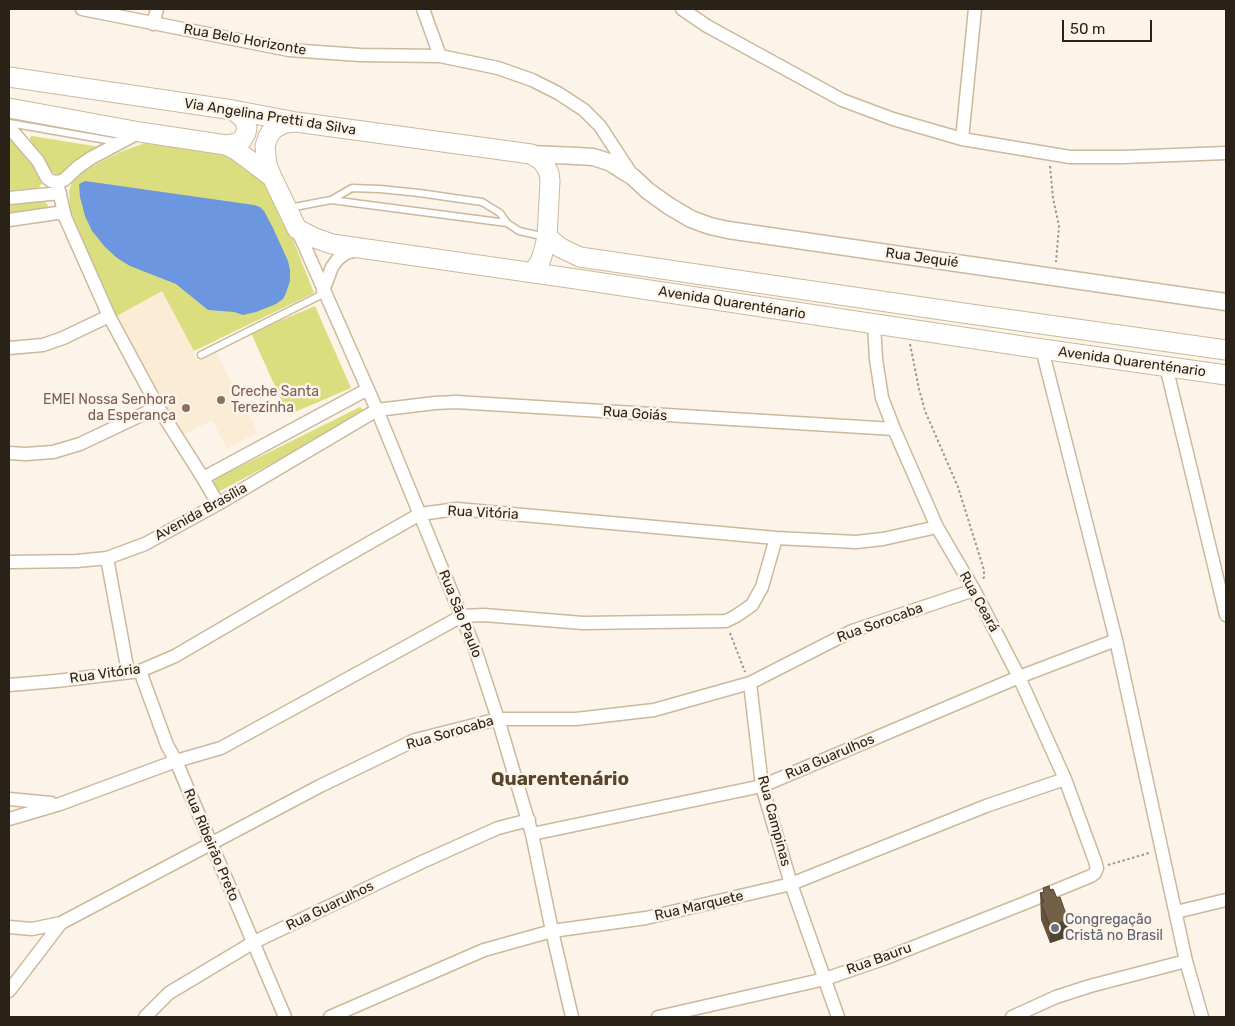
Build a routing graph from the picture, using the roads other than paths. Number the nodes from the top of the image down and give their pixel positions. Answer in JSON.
{"nodes":[{"id":1,"x":82,"y":9,"type":"edge"},
{"id":2,"x":157,"y":9,"type":"edge"},
{"id":3,"x":423,"y":9,"type":"edge"},
{"id":4,"x":682,"y":9,"type":"edge"},
{"id":5,"x":976,"y":9,"type":"edge"},
{"id":6,"x":154,"y":24,"type":"junction"},
{"id":7,"x":440,"y":56,"type":"junction"},
{"id":8,"x":9,"y":77,"type":"edge"},
{"id":9,"x":233,"y":110,"type":"junction"},
{"id":10,"x":11,"y":113,"type":"edge"},
{"id":11,"x":296,"y":122,"type":"junction"},
{"id":12,"x":140,"y":132,"type":"junction"},
{"id":13,"x":962,"y":138,"type":"junction"},
{"id":14,"x":122,"y":142,"type":"junction"},
{"id":15,"x":226,"y":144,"type":"junction"},
{"id":16,"x":1226,"y":153,"type":"edge"},
{"id":17,"x":531,"y":154,"type":"junction"},
{"id":18,"x":633,"y":177,"type":"junction"},
{"id":19,"x":272,"y":178,"type":"junction"},
{"id":20,"x":58,"y":188,"type":"junction"},
{"id":21,"x":9,"y":198,"type":"edge"},
{"id":22,"x":331,"y":200,"type":"junction"},
{"id":23,"x":287,"y":209,"type":"junction"},
{"id":24,"x":64,"y":212,"type":"junction"},
{"id":25,"x":9,"y":220,"type":"edge"},
{"id":26,"x":506,"y":223,"type":"junction"},
{"id":27,"x":297,"y":228,"type":"junction"},
{"id":28,"x":547,"y":237,"type":"junction"},
{"id":29,"x":364,"y":248,"type":"junction"},
{"id":30,"x":532,"y":273,"type":"junction"},
{"id":31,"x":324,"y":292,"type":"junction"},
{"id":32,"x":1226,"y":302,"type":"edge"},
{"id":33,"x":109,"y":316,"type":"junction"},
{"id":34,"x":874,"y":324,"type":"junction"},
{"id":35,"x":9,"y":348,"type":"edge"},
{"id":36,"x":1042,"y":349,"type":"junction"},
{"id":37,"x":1226,"y":350,"type":"edge"},
{"id":38,"x":201,"y":355,"type":"dead end"},
{"id":39,"x":1166,"y":366,"type":"junction"},
{"id":40,"x":1226,"y":375,"type":"edge"},
{"id":41,"x":368,"y":389,"type":"junction"},
{"id":42,"x":158,"y":407,"type":"junction"},
{"id":43,"x":377,"y":410,"type":"junction"},
{"id":44,"x":894,"y":429,"type":"junction"},
{"id":45,"x":9,"y":453,"type":"edge"},
{"id":46,"x":203,"y":478,"type":"junction"},
{"id":47,"x":218,"y":504,"type":"junction"},
{"id":48,"x":420,"y":514,"type":"junction"},
{"id":49,"x":937,"y":527,"type":"junction"},
{"id":50,"x":776,"y":538,"type":"junction"},
{"id":51,"x":108,"y":558,"type":"junction"},
{"id":52,"x":9,"y":562,"type":"edge"},
{"id":53,"x":974,"y":590,"type":"junction"},
{"id":54,"x":1226,"y":615,"type":"edge"},
{"id":55,"x":462,"y":616,"type":"junction"},
{"id":56,"x":1116,"y":640,"type":"junction"},
{"id":57,"x":134,"y":671,"type":"junction"},
{"id":58,"x":1019,"y":677,"type":"junction"},
{"id":59,"x":750,"y":684,"type":"junction"},
{"id":60,"x":9,"y":685,"type":"edge"},
{"id":61,"x":498,"y":719,"type":"junction"},
{"id":62,"x":176,"y":761,"type":"junction"},
{"id":63,"x":1065,"y":779,"type":"junction"},
{"id":64,"x":762,"y":786,"type":"junction"},
{"id":65,"x":9,"y":799,"type":"edge"},
{"id":66,"x":60,"y":804,"type":"junction"},
{"id":67,"x":9,"y":819,"type":"edge"},
{"id":68,"x":528,"y":820,"type":"junction"},
{"id":69,"x":532,"y":834,"type":"junction"},
{"id":70,"x":210,"y":844,"type":"junction"},
{"id":71,"x":1094,"y":872,"type":"joint"},
{"id":72,"x":791,"y":884,"type":"junction"},
{"id":73,"x":1226,"y":900,"type":"edge"},
{"id":74,"x":1176,"y":912,"type":"junction"},
{"id":75,"x":61,"y":923,"type":"junction"},
{"id":76,"x":9,"y":927,"type":"edge"},
{"id":77,"x":552,"y":931,"type":"junction"},
{"id":78,"x":254,"y":942,"type":"junction"},
{"id":79,"x":1186,"y":962,"type":"junction"},
{"id":80,"x":825,"y":979,"type":"junction"},
{"id":81,"x":9,"y":991,"type":"edge"},
{"id":82,"x":1033,"y":1013,"type":"edge"},
{"id":83,"x":145,"y":1017,"type":"edge"},
{"id":84,"x":285,"y":1017,"type":"edge"},
{"id":85,"x":330,"y":1017,"type":"edge"},
{"id":86,"x":572,"y":1017,"type":"edge"},
{"id":87,"x":658,"y":1017,"type":"edge"},
{"id":88,"x":838,"y":1017,"type":"edge"},
{"id":89,"x":1012,"y":1017,"type":"edge"},
{"id":90,"x":1202,"y":1017,"type":"edge"}],
"edges":[{"from":1,"to":6,"type":"street","name":"Rua Belo Horizonte"},
{"from":2,"to":6,"type":"street"},
{"from":3,"to":7,"type":"street"},
{"from":4,"to":13,"type":"street"},
{"from":5,"to":13,"type":"street"},
{"from":6,"to":7,"type":"street","name":"Rua Belo Horizonte"},
{"from":7,"to":18,"type":"street","name":"Rua Belo Horizonte"},
{"from":8,"to":9,"type":"main road","name":"Via Angelina Pretti da Silva"},
{"from":9,"to":11,"type":"main road","name":"Via Angelina Pretti da Silva"},
{"from":9,"to":15,"type":"main road"},
{"from":10,"to":12,"type":"main road"},
{"from":10,"to":14,"type":"lane"},
{"from":10,"to":20,"type":"street"},
{"from":11,"to":17,"type":"main road","name":"Via Angelina Pretti da Silva"},
{"from":11,"to":19,"type":"main road"},
{"from":12,"to":14,"type":"street"},
{"from":12,"to":15,"type":"main road"},
{"from":13,"to":16,"type":"street"},
{"from":14,"to":20,"type":"street"},
{"from":15,"to":19,"type":"main road"},
{"from":17,"to":18,"type":"street","name":"Rua Jequié"},
{"from":17,"to":28,"type":"main road"},
{"from":18,"to":32,"type":"street","name":"Rua Jequié"},
{"from":19,"to":23,"type":"main road"},
{"from":20,"to":21,"type":"street"},
{"from":20,"to":24,"type":"street"},
{"from":22,"to":23,"type":"lane"},
{"from":22,"to":26,"type":"lane"},
{"from":22,"to":26,"type":"lane"},
{"from":23,"to":27,"type":"main road"},
{"from":24,"to":25,"type":"street"},
{"from":24,"to":33,"type":"street"},
{"from":26,"to":28,"type":"lane"},
{"from":27,"to":29,"type":"main road","name":"Avenida Quarenténario"},
{"from":27,"to":31,"type":"street","name":"Rua São Paulo"},
{"from":28,"to":30,"type":"main road"},
{"from":28,"to":37,"type":"main road"},
{"from":29,"to":30,"type":"main road","name":"Avenida Quarenténario"},
{"from":29,"to":31,"type":"street"},
{"from":30,"to":34,"type":"main road","name":"Avenida Quarenténario"},
{"from":31,"to":38,"type":"lane"},
{"from":31,"to":41,"type":"street","name":"Rua São Paulo"},
{"from":33,"to":35,"type":"street"},
{"from":33,"to":42,"type":"street"},
{"from":34,"to":36,"type":"main road","name":"Avenida Quarenténario"},
{"from":34,"to":44,"type":"street","name":"Rua Ceará"},
{"from":36,"to":39,"type":"main road","name":"Avenida Quarenténario"},
{"from":36,"to":56,"type":"street"},
{"from":39,"to":40,"type":"main road","name":"Avenida Quarenténario"},
{"from":39,"to":54,"type":"street"},
{"from":41,"to":43,"type":"street","name":"Rua São Paulo"},
{"from":41,"to":46,"type":"street","name":"Avenida Brasília"},
{"from":42,"to":45,"type":"street"},
{"from":42,"to":46,"type":"street"},
{"from":43,"to":44,"type":"street","name":"Rua Goiás"},
{"from":43,"to":47,"type":"street","name":"Avenida Brasília"},
{"from":43,"to":48,"type":"street","name":"Rua São Paulo"},
{"from":44,"to":49,"type":"street","name":"Rua Ceará"},
{"from":46,"to":47,"type":"street"},
{"from":47,"to":51,"type":"street","name":"Avenida Brasília"},
{"from":48,"to":50,"type":"street","name":"Rua Vitória"},
{"from":48,"to":55,"type":"street","name":"Rua São Paulo"},
{"from":48,"to":57,"type":"street","name":"Rua Vitória"},
{"from":49,"to":50,"type":"street","name":"Rua Vitória"},
{"from":49,"to":53,"type":"street","name":"Rua Ceará"},
{"from":50,"to":55,"type":"street"},
{"from":51,"to":52,"type":"street","name":"Avenida Brasília"},
{"from":51,"to":57,"type":"street","name":"Rua Ribeirão Preto"},
{"from":53,"to":58,"type":"street","name":"Rua Ceará"},
{"from":53,"to":59,"type":"street","name":"Rua Sorocaba"},
{"from":55,"to":61,"type":"street","name":"Rua São Paulo"},
{"from":55,"to":62,"type":"street"},
{"from":56,"to":58,"type":"street","name":"Rua Guarulhos"},
{"from":56,"to":74,"type":"street"},
{"from":57,"to":60,"type":"street","name":"Rua Vitória"},
{"from":57,"to":62,"type":"street","name":"Rua Ribeirão Preto"},
{"from":58,"to":63,"type":"street","name":"Rua Ceará"},
{"from":58,"to":64,"type":"street","name":"Rua Guarulhos"},
{"from":59,"to":61,"type":"street","name":"Rua Sorocaba"},
{"from":59,"to":64,"type":"street","name":"Rua Campinas"},
{"from":61,"to":68,"type":"street","name":"Rua São Paulo"},
{"from":61,"to":70,"type":"street","name":"Rua Sorocaba"},
{"from":62,"to":66,"type":"street"},
{"from":62,"to":70,"type":"street","name":"Rua Ribeirão Preto"},
{"from":63,"to":71,"type":"street","name":"Rua Ceará"},
{"from":63,"to":72,"type":"street","name":"Rua Marquete"},
{"from":64,"to":69,"type":"street","name":"Rua Guarulhos"},
{"from":64,"to":72,"type":"street","name":"Rua Campinas"},
{"from":65,"to":66,"type":"street"},
{"from":66,"to":67,"type":"street"},
{"from":68,"to":69,"type":"street","name":"Rua São Paulo"},
{"from":68,"to":78,"type":"street","name":"Rua Guarulhos"},
{"from":69,"to":77,"type":"street","name":"Rua São Paulo"},
{"from":70,"to":75,"type":"street","name":"Rua Sorocaba"},
{"from":70,"to":78,"type":"street","name":"Rua Ribeirão Preto"},
{"from":71,"to":80,"type":"street","name":"Rua Bauru"},
{"from":72,"to":77,"type":"street","name":"Rua Marquete"},
{"from":72,"to":80,"type":"street","name":"Rua Campinas"},
{"from":73,"to":74,"type":"street"},
{"from":74,"to":79,"type":"street"},
{"from":75,"to":76,"type":"street"},
{"from":75,"to":81,"type":"street","name":"Rua Sorocaba"},
{"from":77,"to":85,"type":"street","name":"Rua Marquete"},
{"from":77,"to":86,"type":"street","name":"Rua São Paulo"},
{"from":78,"to":83,"type":"street","name":"Rua Guarulhos"},
{"from":78,"to":84,"type":"street","name":"Rua Ribeirão Preto"},
{"from":79,"to":82,"type":"street"},
{"from":79,"to":90,"type":"street"},
{"from":80,"to":87,"type":"street","name":"Rua Bauru"},
{"from":80,"to":88,"type":"street","name":"Rua Campinas"},
{"from":82,"to":89,"type":"street"}]}
